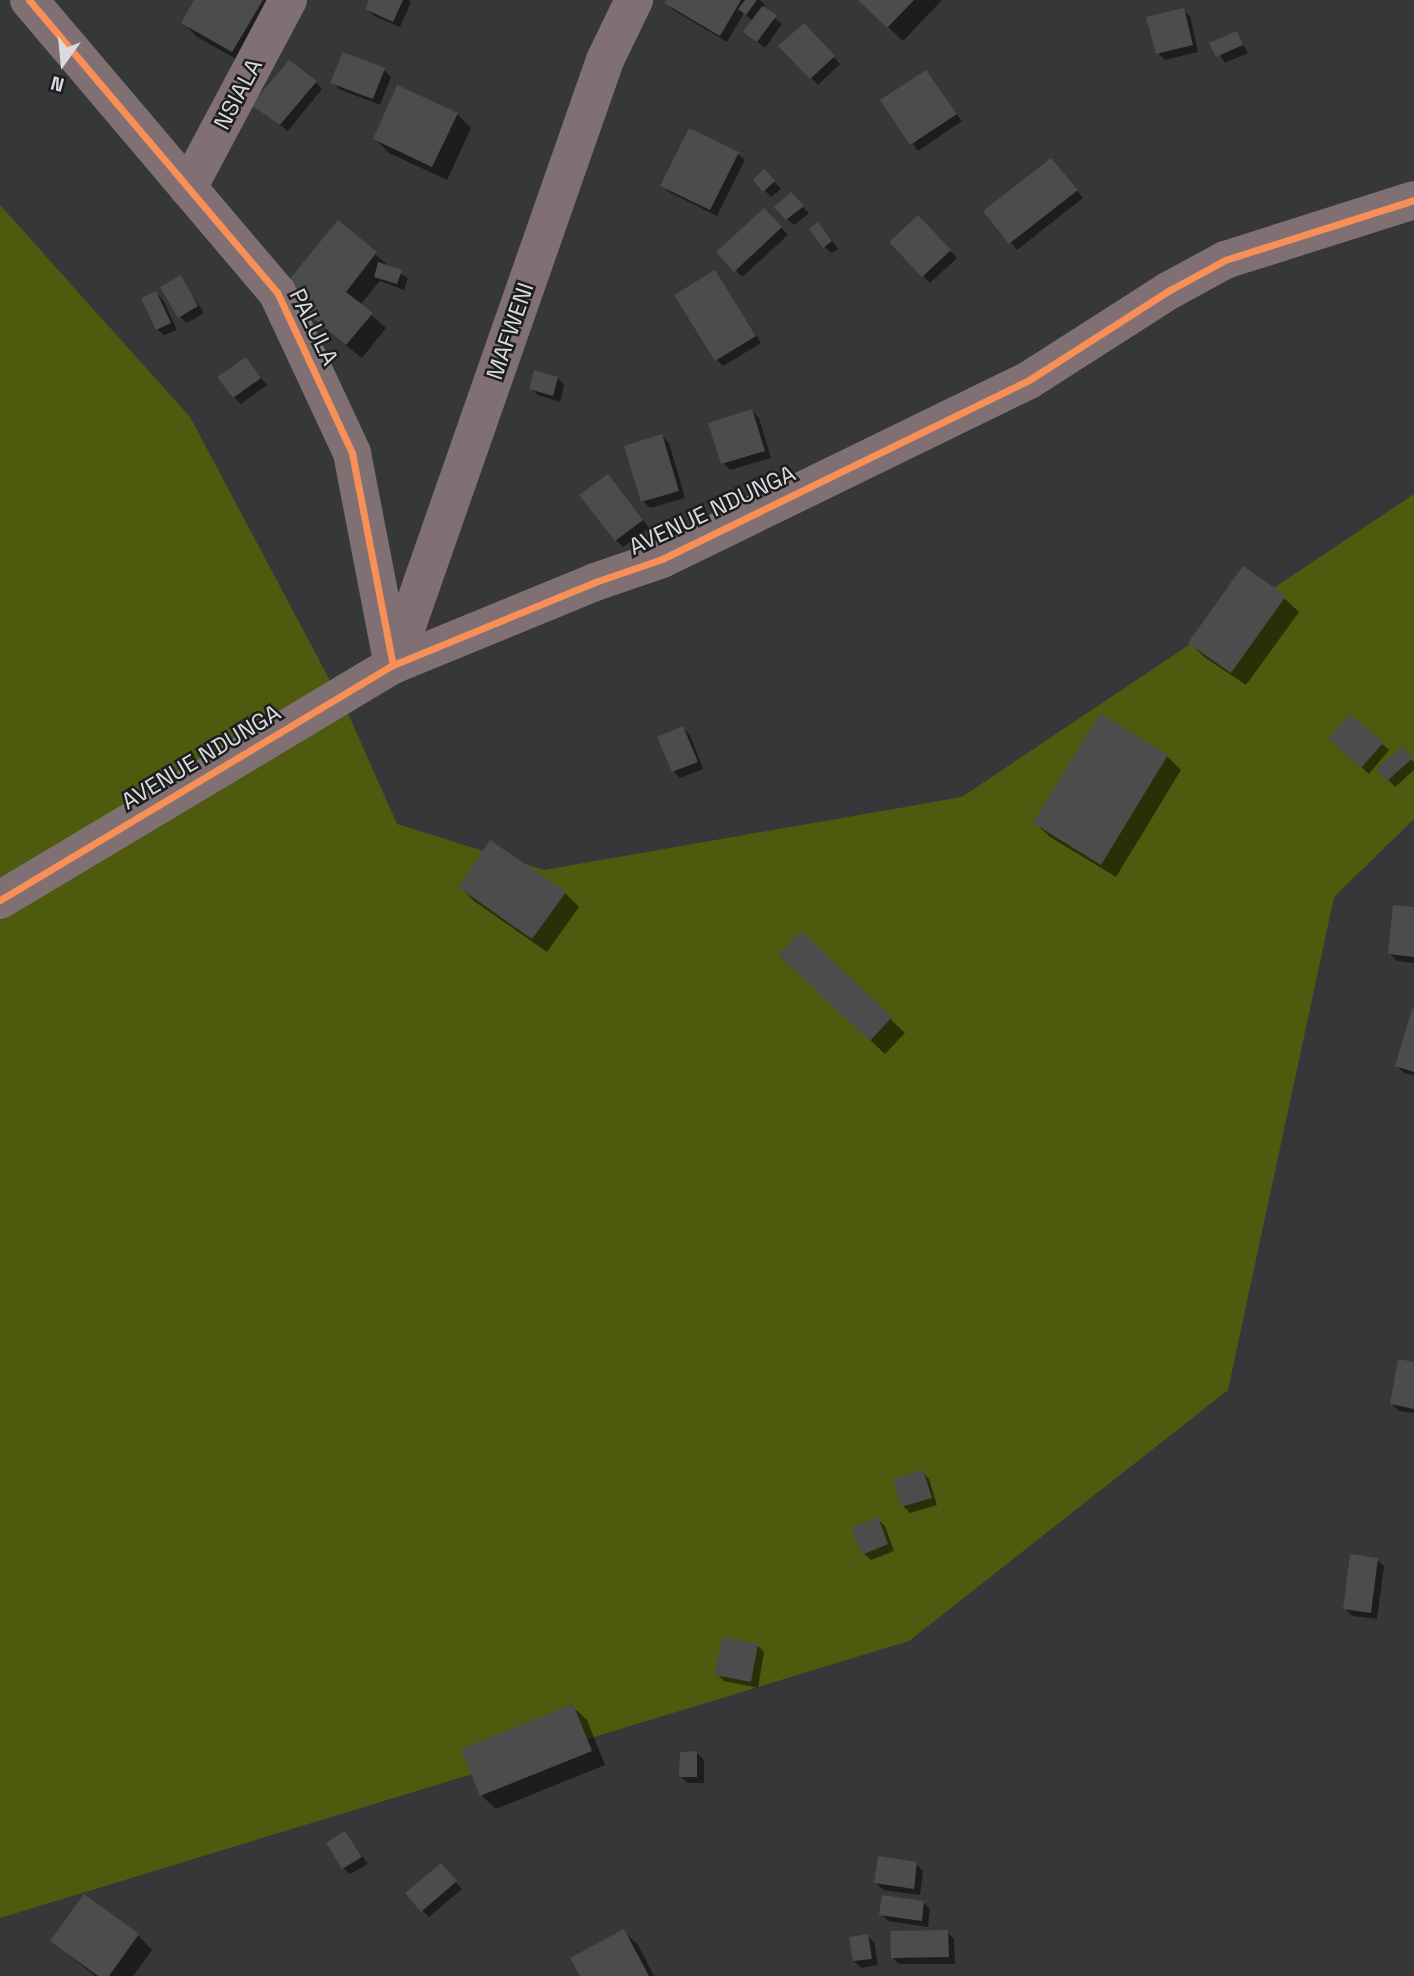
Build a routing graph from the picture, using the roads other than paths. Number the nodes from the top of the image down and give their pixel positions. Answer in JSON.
{"nodes":[{"id":1,"x":29,"y":0,"type":"edge"},
{"id":2,"x":288,"y":0,"type":"edge"},
{"id":3,"x":634,"y":0,"type":"edge"},
{"id":4,"x":188,"y":188,"type":"junction"},
{"id":5,"x":1414,"y":200,"type":"edge"},
{"id":6,"x":393,"y":665,"type":"junction"},
{"id":7,"x":0,"y":900,"type":"edge"}],
"edges":[{"from":1,"to":4,"type":"street","name":"PALULA"},
{"from":2,"to":4,"type":"street","name":"NSIALA"},
{"from":3,"to":6,"type":"street","name":"MAFWENI"},
{"from":4,"to":6,"type":"street","name":"PALULA"},
{"from":5,"to":6,"type":"street","name":"AVENUE NDUNGA"},
{"from":6,"to":7,"type":"street","name":"AVENUE NDUNGA"}]}
